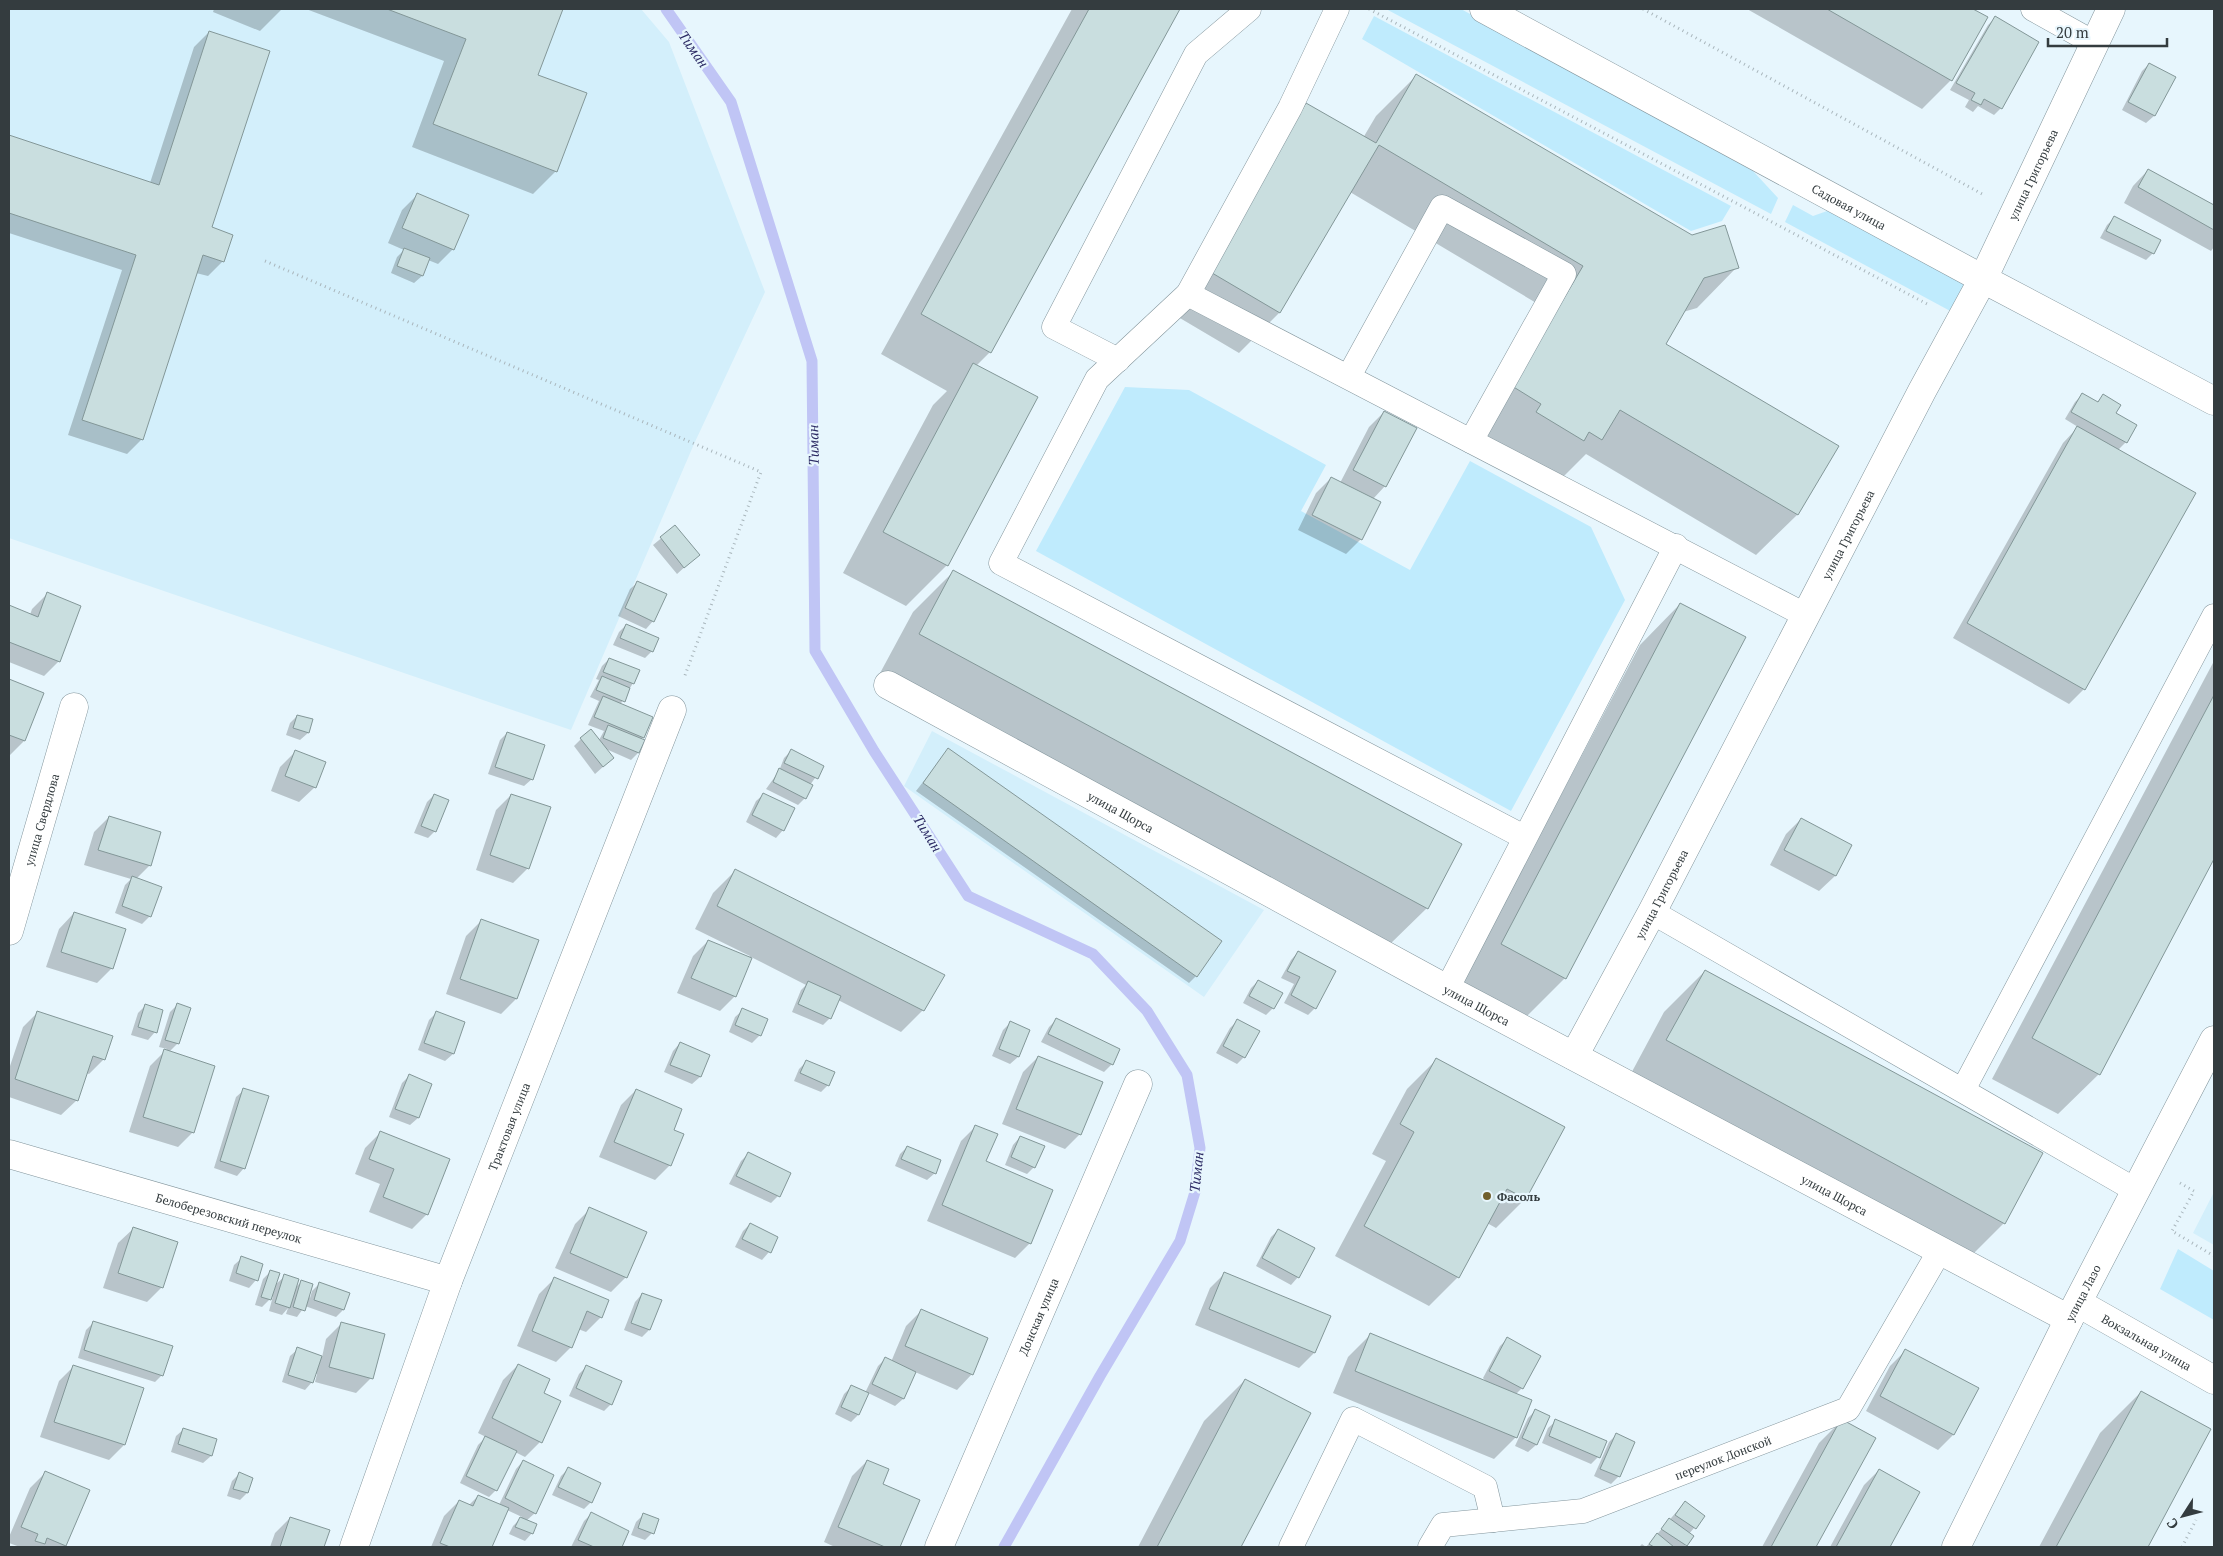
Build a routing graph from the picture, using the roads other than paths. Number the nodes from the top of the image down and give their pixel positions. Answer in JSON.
{"nodes":[{"id":1,"x":1249,"y":9,"type":"edge"},
{"id":2,"x":1337,"y":9,"type":"edge"},
{"id":3,"x":1484,"y":9,"type":"edge"},
{"id":4,"x":2033,"y":9,"type":"edge"},
{"id":5,"x":2111,"y":9,"type":"edge"},
{"id":6,"x":2094,"y":43,"type":"junction"},
{"id":7,"x":1983,"y":279,"type":"junction"},
{"id":8,"x":1188,"y":294,"type":"junction"},
{"id":9,"x":1118,"y":360,"type":"junction"},
{"id":10,"x":1349,"y":376,"type":"junction"},
{"id":11,"x":2214,"y":401,"type":"edge"},
{"id":12,"x":1472,"y":441,"type":"junction"},
{"id":13,"x":1676,"y":546,"type":"junction"},
{"id":14,"x":1804,"y":615,"type":"junction"},
{"id":15,"x":2214,"y":616,"type":"edge"},
{"id":16,"x":888,"y":684,"type":"dead end"},
{"id":17,"x":74,"y":707,"type":"dead end"},
{"id":18,"x":672,"y":710,"type":"road end"},
{"id":19,"x":1524,"y":837,"type":"junction"},
{"id":20,"x":1652,"y":912,"type":"junction"},
{"id":21,"x":9,"y":930,"type":"edge"},
{"id":22,"x":1447,"y":989,"type":"junction"},
{"id":23,"x":2214,"y":1040,"type":"edge"},
{"id":24,"x":1574,"y":1056,"type":"junction"},
{"id":25,"x":1138,"y":1084,"type":"dead end"},
{"id":26,"x":1963,"y":1090,"type":"junction"},
{"id":27,"x":9,"y":1154,"type":"edge"},
{"id":28,"x":2137,"y":1191,"type":"junction"},
{"id":29,"x":1939,"y":1252,"type":"junction"},
{"id":30,"x":448,"y":1281,"type":"junction"},
{"id":31,"x":2074,"y":1311,"type":"junction"},
{"id":32,"x":2214,"y":1380,"type":"edge"},
{"id":33,"x":1493,"y":1520,"type":"junction"},
{"id":34,"x":354,"y":1547,"type":"edge"},
{"id":35,"x":939,"y":1547,"type":"edge"},
{"id":36,"x":1290,"y":1547,"type":"edge"},
{"id":37,"x":1430,"y":1547,"type":"edge"},
{"id":38,"x":1956,"y":1547,"type":"edge"}],
"edges":[{"from":1,"to":9,"type":"lane"},
{"from":2,"to":8,"type":"lane"},
{"from":3,"to":7,"type":"street","name":"Садовая улица"},
{"from":4,"to":6,"type":"lane"},
{"from":5,"to":6,"type":"street","name":"улица Григорьева"},
{"from":6,"to":7,"type":"street","name":"улица Григорьева"},
{"from":7,"to":11,"type":"street","name":"Садовая улица"},
{"from":7,"to":14,"type":"street","name":"улица Григорьева"},
{"from":8,"to":9,"type":"lane"},
{"from":8,"to":10,"type":"lane"},
{"from":9,"to":19,"type":"lane"},
{"from":10,"to":12,"type":"lane"},
{"from":10,"to":12,"type":"lane"},
{"from":12,"to":13,"type":"lane"},
{"from":13,"to":14,"type":"lane"},
{"from":13,"to":19,"type":"lane"},
{"from":14,"to":20,"type":"street","name":"улица Григорьева"},
{"from":15,"to":26,"type":"lane"},
{"from":16,"to":22,"type":"street","name":"улица Щорса"},
{"from":17,"to":21,"type":"street","name":"улица Свердлова"},
{"from":18,"to":30,"type":"street","name":"Трактовая улица"},
{"from":19,"to":22,"type":"lane"},
{"from":20,"to":24,"type":"street","name":"улица Григорьева"},
{"from":20,"to":26,"type":"lane"},
{"from":22,"to":24,"type":"street","name":"улица Щорса"},
{"from":23,"to":28,"type":"street","name":"улица Лазо"},
{"from":24,"to":29,"type":"street","name":"улица Щорса"},
{"from":25,"to":35,"type":"street","name":"Донская улица"},
{"from":26,"to":28,"type":"lane"},
{"from":27,"to":30,"type":"street","name":"Белоберезовский переулок"},
{"from":28,"to":31,"type":"street","name":"улица Лазо"},
{"from":29,"to":31,"type":"street","name":"улица Щорса"},
{"from":29,"to":33,"type":"lane","name":"переулок Донской"},
{"from":30,"to":34,"type":"street","name":"Трактовая улица"},
{"from":31,"to":32,"type":"street","name":"Вокзальная улица"},
{"from":31,"to":38,"type":"street","name":"улица Лазо"},
{"from":33,"to":36,"type":"lane"},
{"from":33,"to":37,"type":"lane","name":"переулок Донской"}]}
